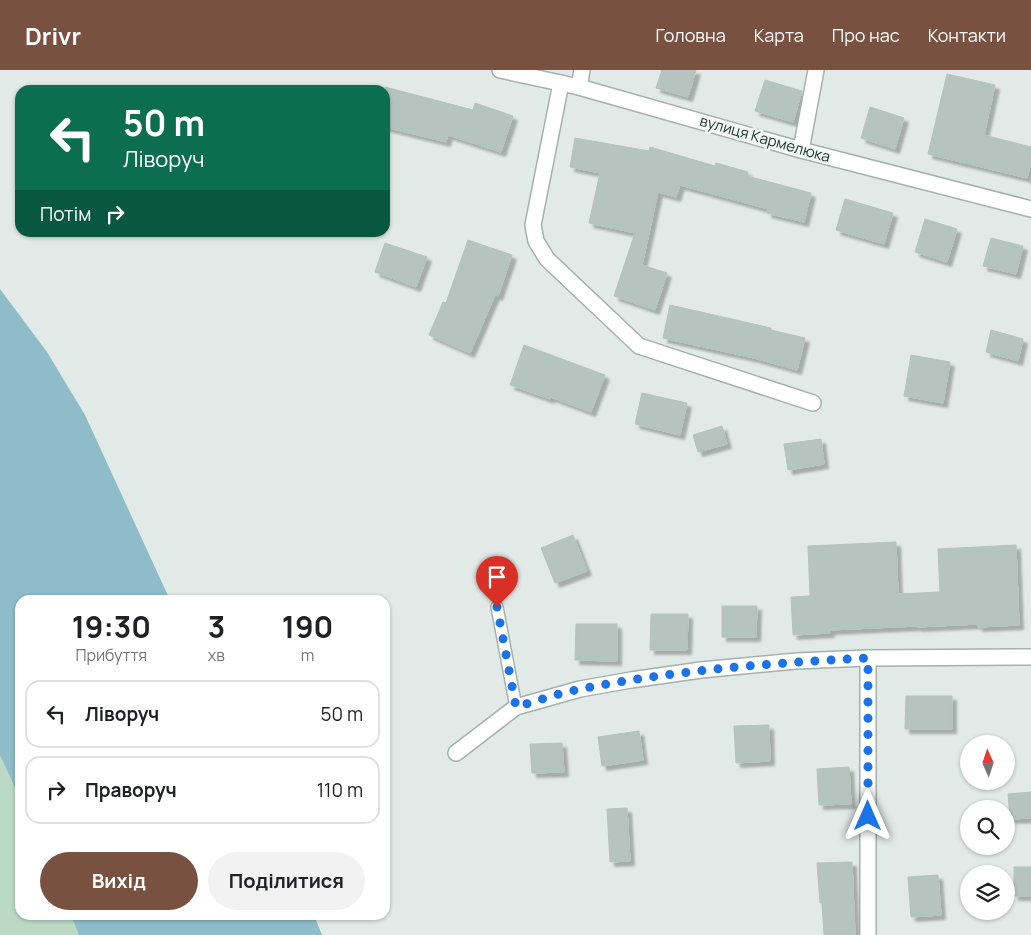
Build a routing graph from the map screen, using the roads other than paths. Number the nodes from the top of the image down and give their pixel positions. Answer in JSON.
{"nodes":[{"id":1,"x":500,"y":70,"type":"edge"},
{"id":2,"x":582,"y":70,"type":"edge"},
{"id":3,"x":816,"y":70,"type":"edge"},
{"id":4,"x":561,"y":83,"type":"junction"},
{"id":5,"x":579,"y":88,"type":"junction"},
{"id":6,"x":801,"y":150,"type":"junction"},
{"id":7,"x":1031,"y":207,"type":"edge"},
{"id":8,"x":813,"y":403,"type":"dead end"},
{"id":9,"x":497,"y":607,"type":"dead end"},
{"id":10,"x":1031,"y":657,"type":"edge"},
{"id":11,"x":868,"y":658,"type":"junction"},
{"id":12,"x":516,"y":707,"type":"junction"},
{"id":13,"x":456,"y":753,"type":"dead end"},
{"id":14,"x":868,"y":935,"type":"edge"}],
"edges":[{"from":1,"to":4,"type":"street","name":"вулиця Кармелюка"},
{"from":2,"to":5,"type":"street"},
{"from":3,"to":6,"type":"street"},
{"from":4,"to":5,"type":"street","name":"вулиця Кармелюка"},
{"from":4,"to":8,"type":"street"},
{"from":5,"to":6,"type":"street","name":"вулиця Кармелюка"},
{"from":6,"to":7,"type":"street","name":"вулиця Кармелюка"},
{"from":9,"to":12,"type":"lane"},
{"from":10,"to":11,"type":"street"},
{"from":11,"to":12,"type":"street"},
{"from":11,"to":14,"type":"street"},
{"from":12,"to":13,"type":"street"}]}
